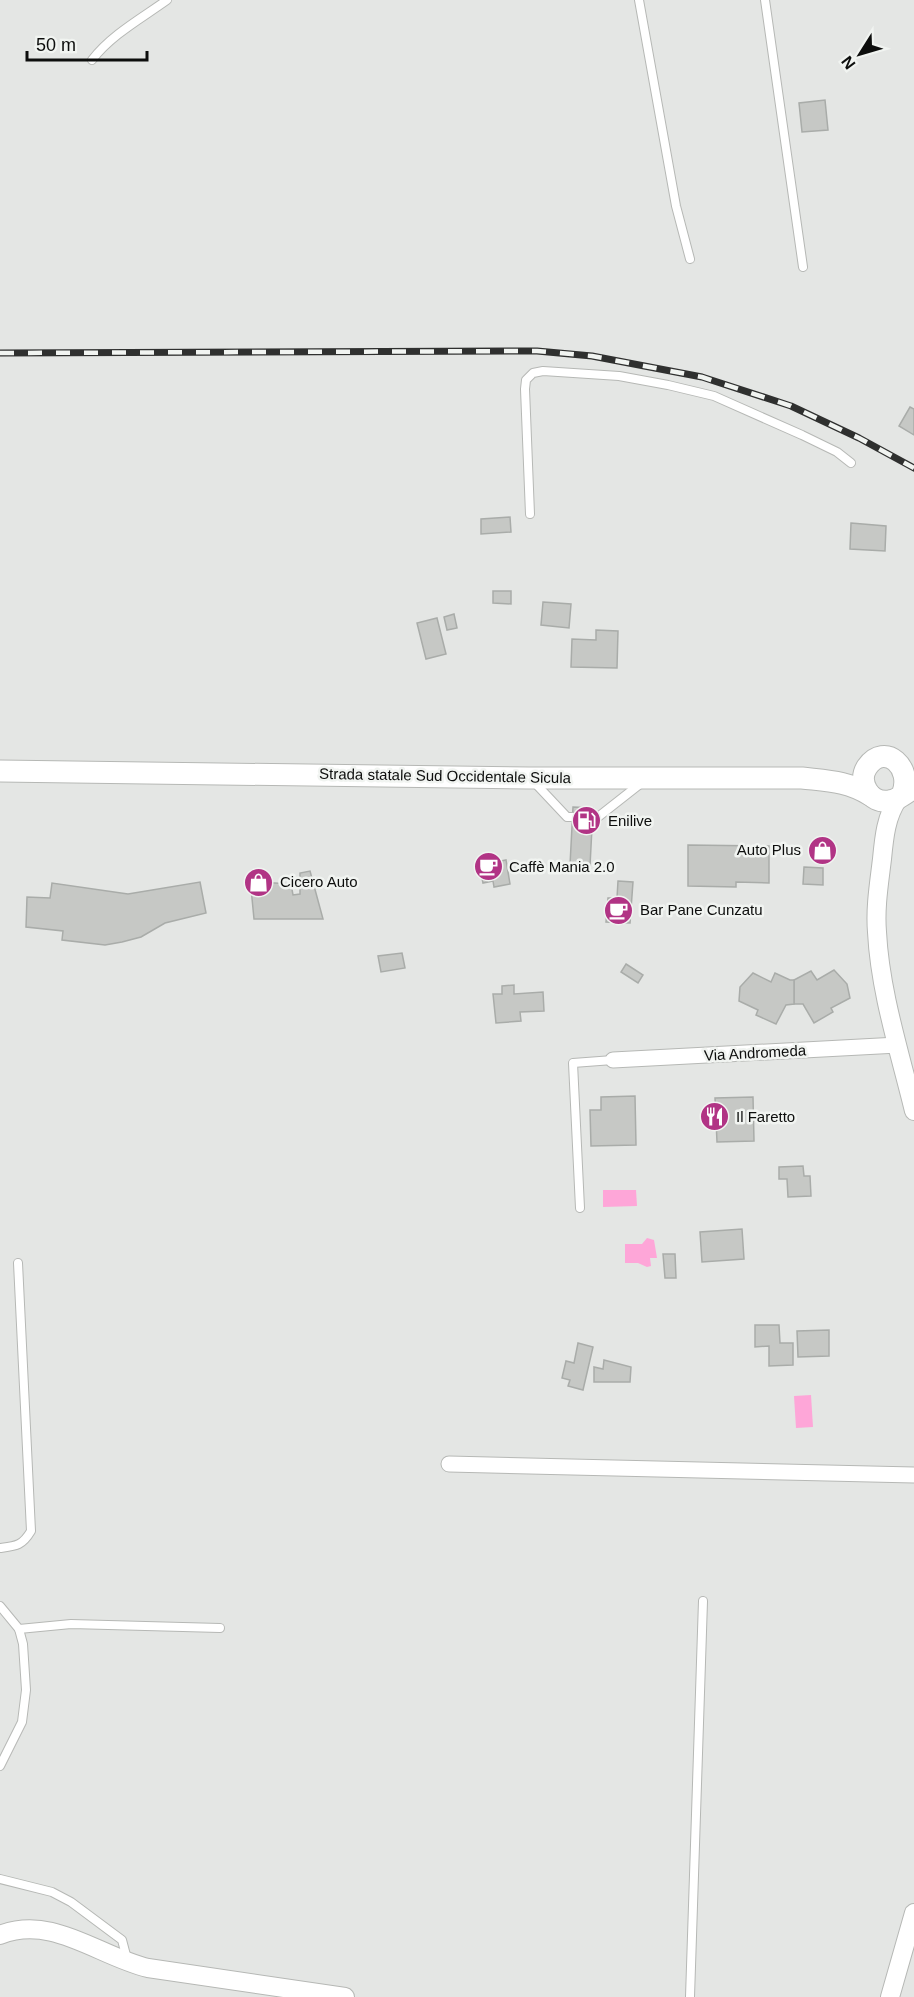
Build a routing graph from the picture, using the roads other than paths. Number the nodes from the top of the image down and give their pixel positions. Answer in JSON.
{"nodes":[{"id":1,"x":167,"y":0,"type":"edge"},
{"id":2,"x":639,"y":0,"type":"edge"},
{"id":3,"x":765,"y":0,"type":"edge"},
{"id":4,"x":92,"y":60,"type":"dead end"},
{"id":5,"x":690,"y":259,"type":"dead end"},
{"id":6,"x":803,"y":267,"type":"dead end"},
{"id":7,"x":851,"y":463,"type":"dead end"},
{"id":8,"x":530,"y":514,"type":"dead end"},
{"id":9,"x":872,"y":761,"type":"junction"},
{"id":10,"x":908,"y":766,"type":"edge"},
{"id":11,"x":0,"y":771,"type":"edge"},
{"id":12,"x":529,"y":778,"type":"junction"},
{"id":13,"x":647,"y":778,"type":"junction"},
{"id":14,"x":802,"y":778,"type":"junction"},
{"id":15,"x":905,"y":794,"type":"edge"},
{"id":16,"x":872,"y":796,"type":"junction"},
{"id":17,"x":884,"y":837,"type":"junction"},
{"id":18,"x":898,"y":1045,"type":"junction"},
{"id":19,"x":613,"y":1060,"type":"joint"},
{"id":20,"x":914,"y":1111,"type":"edge"},
{"id":21,"x":580,"y":1208,"type":"dead end"},
{"id":22,"x":18,"y":1263,"type":"dead end"},
{"id":23,"x":449,"y":1464,"type":"dead end"},
{"id":24,"x":914,"y":1475,"type":"edge"},
{"id":25,"x":0,"y":1548,"type":"edge"},
{"id":26,"x":703,"y":1601,"type":"dead end"},
{"id":27,"x":0,"y":1606,"type":"edge"},
{"id":28,"x":220,"y":1628,"type":"dead end"},
{"id":29,"x":19,"y":1629,"type":"junction"},
{"id":30,"x":0,"y":1766,"type":"edge"},
{"id":31,"x":0,"y":1879,"type":"edge"},
{"id":32,"x":914,"y":1913,"type":"edge"},
{"id":33,"x":0,"y":1935,"type":"edge"},
{"id":34,"x":128,"y":1963,"type":"junction"},
{"id":35,"x":345,"y":1997,"type":"edge"},
{"id":36,"x":690,"y":1997,"type":"edge"},
{"id":37,"x":890,"y":1997,"type":"edge"}],
"edges":[{"from":1,"to":4,"type":"lane"},
{"from":2,"to":5,"type":"lane"},
{"from":3,"to":6,"type":"lane"},
{"from":7,"to":8,"type":"lane"},
{"from":9,"to":10,"type":"main road"},
{"from":9,"to":14,"type":"main road"},
{"from":9,"to":16,"type":"main road"},
{"from":10,"to":15,"type":"main road"},
{"from":11,"to":12,"type":"main road","name":"Strada statale Sud Occidentale Sicula"},
{"from":12,"to":13,"type":"main road","name":"Strada statale Sud Occidentale Sicula"},
{"from":12,"to":13,"type":"lane"},
{"from":13,"to":14,"type":"main road","name":"Strada statale Sud Occidentale Sicula"},
{"from":14,"to":16,"type":"main road"},
{"from":15,"to":16,"type":"main road"},
{"from":15,"to":17,"type":"street"},
{"from":16,"to":17,"type":"street"},
{"from":17,"to":18,"type":"street"},
{"from":18,"to":19,"type":"street","name":"Via Andromeda"},
{"from":18,"to":20,"type":"street"},
{"from":19,"to":21,"type":"lane"},
{"from":22,"to":25,"type":"lane"},
{"from":23,"to":24,"type":"street"},
{"from":26,"to":36,"type":"lane"},
{"from":27,"to":29,"type":"lane"},
{"from":28,"to":29,"type":"lane"},
{"from":29,"to":30,"type":"lane"},
{"from":31,"to":34,"type":"lane"},
{"from":32,"to":37,"type":"street"},
{"from":33,"to":34,"type":"street"},
{"from":34,"to":35,"type":"street"}]}
